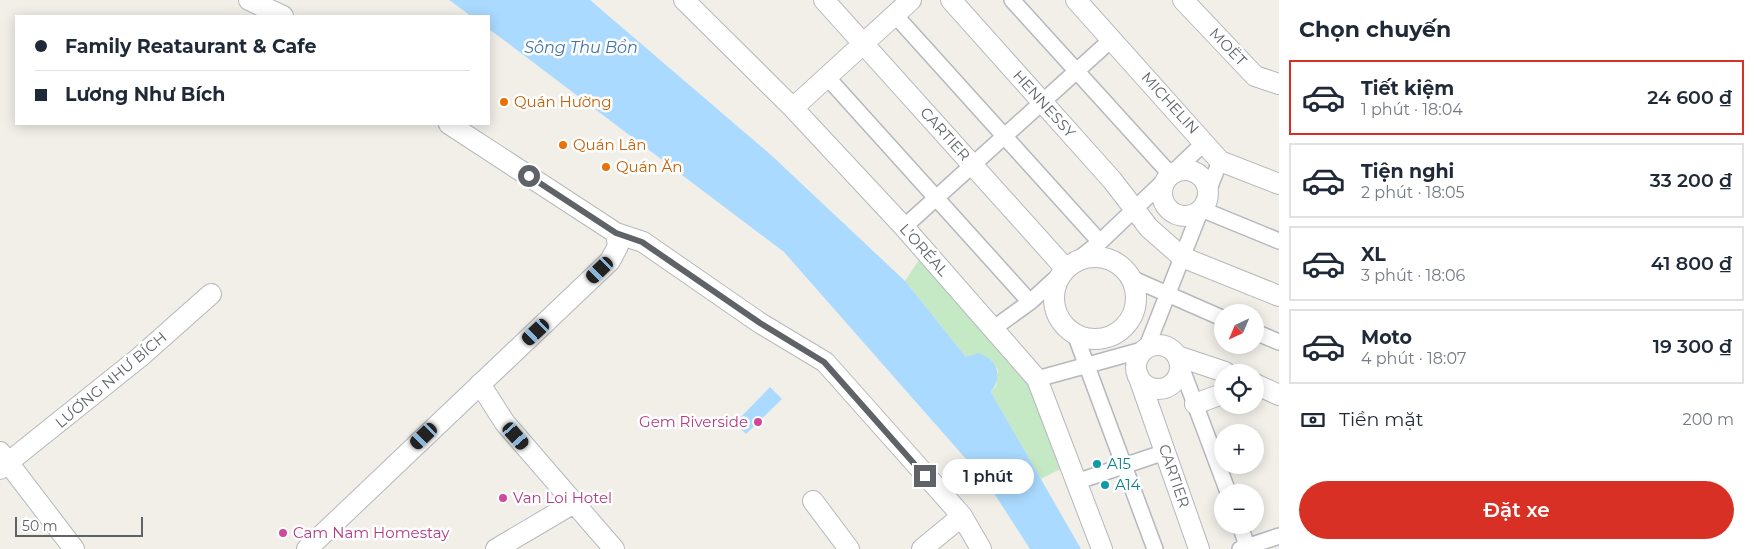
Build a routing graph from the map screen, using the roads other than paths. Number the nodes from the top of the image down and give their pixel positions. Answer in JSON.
{"nodes":[{"id":1,"x":249,"y":0,"type":"edge"},
{"id":2,"x":684,"y":0,"type":"edge"},
{"id":3,"x":824,"y":0,"type":"edge"},
{"id":4,"x":911,"y":0,"type":"edge"},
{"id":5,"x":951,"y":0,"type":"edge"},
{"id":6,"x":1012,"y":0,"type":"edge"},
{"id":7,"x":1076,"y":0,"type":"edge"},
{"id":8,"x":1183,"y":0,"type":"edge"},
{"id":9,"x":280,"y":15,"type":"edge"},
{"id":10,"x":894,"y":15,"type":"junction"},
{"id":11,"x":1112,"y":39,"type":"junction"},
{"id":12,"x":864,"y":43,"type":"junction"},
{"id":13,"x":1076,"y":71,"type":"junction"},
{"id":14,"x":827,"y":78,"type":"junction"},
{"id":15,"x":1279,"y":84,"type":"edge"},
{"id":16,"x":1042,"y":102,"type":"junction"},
{"id":17,"x":793,"y":108,"type":"junction"},
{"id":18,"x":451,"y":125,"type":"edge"},
{"id":19,"x":1004,"y":136,"type":"junction"},
{"id":20,"x":1205,"y":142,"type":"junction"},
{"id":21,"x":1220,"y":161,"type":"junction"},
{"id":22,"x":973,"y":165,"type":"junction"},
{"id":23,"x":1170,"y":175,"type":"junction"},
{"id":24,"x":1279,"y":184,"type":"edge"},
{"id":25,"x":937,"y":198,"type":"junction"},
{"id":26,"x":1202,"y":209,"type":"junction"},
{"id":27,"x":1134,"y":211,"type":"junction"},
{"id":28,"x":904,"y":227,"type":"junction"},
{"id":29,"x":616,"y":233,"type":"junction"},
{"id":30,"x":1279,"y":241,"type":"edge"},
{"id":31,"x":1100,"y":242,"type":"junction"},
{"id":32,"x":1182,"y":257,"type":"junction"},
{"id":33,"x":1066,"y":269,"type":"junction"},
{"id":34,"x":1131,"y":278,"type":"junction"},
{"id":35,"x":211,"y":294,"type":"dead end"},
{"id":36,"x":1167,"y":294,"type":"junction"},
{"id":37,"x":1279,"y":296,"type":"edge"},
{"id":38,"x":1030,"y":302,"type":"junction"},
{"id":39,"x":1214,"y":315,"type":"edge"},
{"id":40,"x":994,"y":328,"type":"junction"},
{"id":41,"x":1075,"y":334,"type":"junction"},
{"id":42,"x":1264,"y":336,"type":"edge"},
{"id":43,"x":1111,"y":337,"type":"junction"},
{"id":44,"x":1279,"y":342,"type":"edge"},
{"id":45,"x":1146,"y":349,"type":"junction"},
{"id":46,"x":1178,"y":356,"type":"junction"},
{"id":47,"x":1086,"y":364,"type":"junction"},
{"id":48,"x":1214,"y":368,"type":"edge"},
{"id":49,"x":1138,"y":375,"type":"junction"},
{"id":50,"x":1037,"y":379,"type":"junction"},
{"id":51,"x":480,"y":384,"type":"junction"},
{"id":52,"x":1264,"y":388,"type":"edge"},
{"id":53,"x":1279,"y":395,"type":"edge"},
{"id":54,"x":1214,"y":397,"type":"edge"},
{"id":55,"x":1195,"y":404,"type":"junction"},
{"id":56,"x":1165,"y":452,"type":"junction"},
{"id":57,"x":3,"y":462,"type":"edge"},
{"id":58,"x":1124,"y":466,"type":"junction"},
{"id":59,"x":1076,"y":482,"type":"junction"},
{"id":60,"x":1225,"y":484,"type":"edge"},
{"id":61,"x":813,"y":501,"type":"dead end"},
{"id":62,"x":574,"y":503,"type":"junction"},
{"id":63,"x":962,"y":516,"type":"junction"},
{"id":64,"x":1242,"y":534,"type":"edge"},
{"id":65,"x":1279,"y":536,"type":"edge"},
{"id":66,"x":1245,"y":548,"type":"edge"},
{"id":67,"x":74,"y":549,"type":"edge"},
{"id":68,"x":307,"y":549,"type":"edge"},
{"id":69,"x":496,"y":549,"type":"edge"},
{"id":70,"x":614,"y":549,"type":"edge"},
{"id":71,"x":849,"y":549,"type":"edge"},
{"id":72,"x":922,"y":549,"type":"edge"},
{"id":73,"x":981,"y":549,"type":"edge"},
{"id":74,"x":1102,"y":549,"type":"edge"},
{"id":75,"x":1155,"y":549,"type":"edge"},
{"id":76,"x":1199,"y":549,"type":"edge"}],
"edges":[{"from":1,"to":9,"type":"street"},
{"from":2,"to":17,"type":"street","name":"L’ORÉAL"},
{"from":3,"to":12,"type":"street","name":"CARTIER"},
{"from":4,"to":10,"type":"street"},
{"from":5,"to":16,"type":"street","name":"HENNESSY"},
{"from":6,"to":13,"type":"street"},
{"from":7,"to":11,"type":"street","name":"MICHELIN"},
{"from":8,"to":15,"type":"street","name":"MOËT"},
{"from":10,"to":12,"type":"street"},
{"from":10,"to":19,"type":"street"},
{"from":11,"to":13,"type":"street"},
{"from":11,"to":20,"type":"street","name":"MICHELIN"},
{"from":12,"to":14,"type":"street"},
{"from":12,"to":22,"type":"street","name":"CARTIER"},
{"from":13,"to":16,"type":"street"},
{"from":13,"to":23,"type":"street"},
{"from":14,"to":17,"type":"street"},
{"from":14,"to":25,"type":"street"},
{"from":16,"to":19,"type":"street"},
{"from":16,"to":27,"type":"street","name":"HENNESSY"},
{"from":17,"to":28,"type":"street","name":"L’ORÉAL"},
{"from":18,"to":29,"type":"street"},
{"from":19,"to":22,"type":"street"},
{"from":19,"to":31,"type":"street"},
{"from":20,"to":21,"type":"street","name":"MICHELIN"},
{"from":20,"to":27,"type":"street"},
{"from":21,"to":24,"type":"street"},
{"from":21,"to":26,"type":"street"},
{"from":22,"to":25,"type":"street"},
{"from":22,"to":33,"type":"street","name":"CARTIER"},
{"from":23,"to":26,"type":"street"},
{"from":23,"to":26,"type":"street"},
{"from":25,"to":28,"type":"street"},
{"from":25,"to":38,"type":"street"},
{"from":26,"to":30,"type":"street"},
{"from":26,"to":32,"type":"street"},
{"from":27,"to":31,"type":"street"},
{"from":27,"to":32,"type":"street","name":"HENNESSY"},
{"from":28,"to":40,"type":"street","name":"L’ORÉAL"},
{"from":29,"to":51,"type":"street"},
{"from":29,"to":63,"type":"street"},
{"from":31,"to":33,"type":"street"},
{"from":32,"to":36,"type":"street"},
{"from":32,"to":37,"type":"street"},
{"from":33,"to":34,"type":"street"},
{"from":33,"to":38,"type":"street"},
{"from":33,"to":41,"type":"street"},
{"from":34,"to":36,"type":"street"},
{"from":34,"to":43,"type":"street"},
{"from":35,"to":57,"type":"street","name":"LƯƠNG NHƯ BÍCH"},
{"from":36,"to":39,"type":"street"},
{"from":36,"to":45,"type":"street"},
{"from":38,"to":40,"type":"street"},
{"from":40,"to":50,"type":"street","name":"L’ORÉAL"},
{"from":41,"to":43,"type":"street"},
{"from":41,"to":47,"type":"street"},
{"from":42,"to":44,"type":"street"},
{"from":43,"to":45,"type":"street"},
{"from":45,"to":46,"type":"street"},
{"from":45,"to":47,"type":"street"},
{"from":45,"to":49,"type":"street"},
{"from":46,"to":48,"type":"street"},
{"from":46,"to":49,"type":"street"},
{"from":46,"to":55,"type":"street"},
{"from":47,"to":50,"type":"street"},
{"from":47,"to":58,"type":"street"},
{"from":49,"to":56,"type":"street","name":"CARTIER"},
{"from":50,"to":59,"type":"street","name":"L’ORÉAL"},
{"from":51,"to":62,"type":"street"},
{"from":51,"to":68,"type":"street"},
{"from":52,"to":53,"type":"street"},
{"from":54,"to":55,"type":"street"},
{"from":55,"to":60,"type":"street"},
{"from":56,"to":58,"type":"street"},
{"from":56,"to":76,"type":"street","name":"CARTIER"},
{"from":57,"to":67,"type":"street","name":"LƯƠNG NHƯ BÍCH"},
{"from":58,"to":59,"type":"street"},
{"from":58,"to":75,"type":"street"},
{"from":59,"to":74,"type":"street","name":"L’ORÉAL"},
{"from":61,"to":71,"type":"street"},
{"from":62,"to":69,"type":"street"},
{"from":62,"to":70,"type":"street"},
{"from":63,"to":72,"type":"street"},
{"from":63,"to":73,"type":"street"},
{"from":64,"to":66,"type":"street"},
{"from":65,"to":66,"type":"street"}]}
